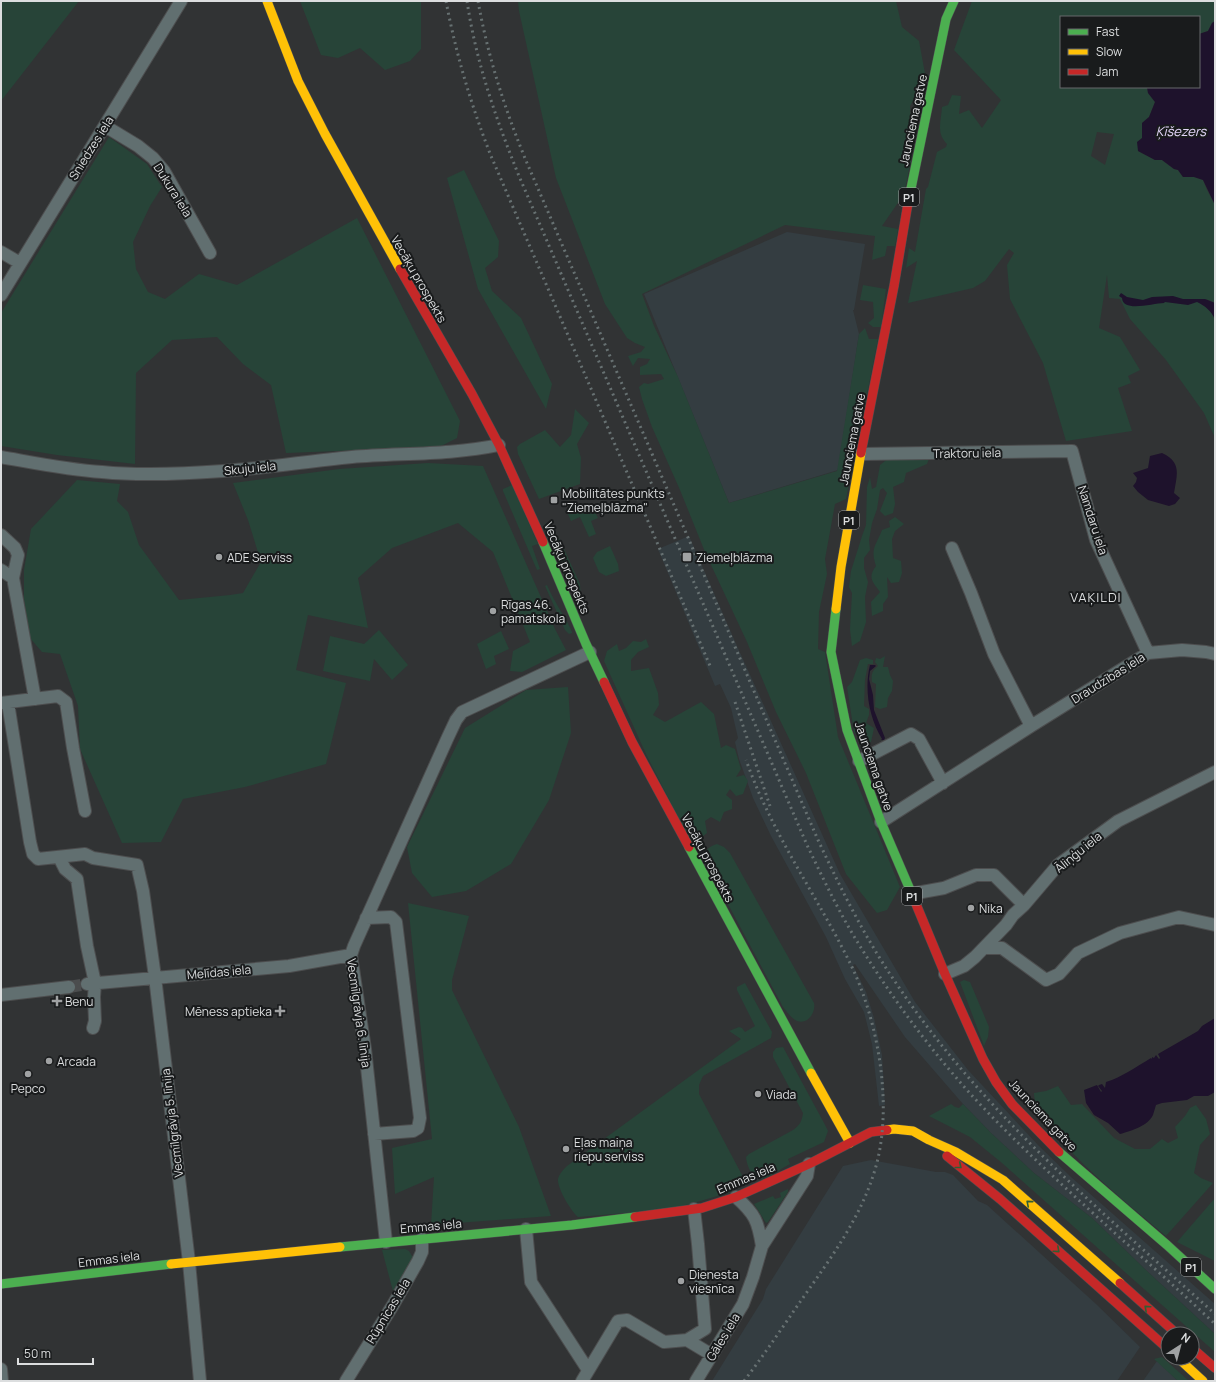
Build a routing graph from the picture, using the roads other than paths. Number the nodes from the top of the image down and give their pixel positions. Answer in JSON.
{"nodes":[{"id":1,"x":181,"y":1,"type":"edge"},
{"id":2,"x":267,"y":1,"type":"edge"},
{"id":3,"x":954,"y":1,"type":"edge"},
{"id":4,"x":105,"y":126,"type":"junction"},
{"id":5,"x":1,"y":252,"type":"edge"},
{"id":6,"x":210,"y":252,"type":"dead end"},
{"id":7,"x":20,"y":264,"type":"junction"},
{"id":8,"x":1,"y":295,"type":"edge"},
{"id":9,"x":499,"y":445,"type":"junction"},
{"id":10,"x":1072,"y":451,"type":"joint"},
{"id":11,"x":861,"y":454,"type":"junction"},
{"id":12,"x":1,"y":457,"type":"edge"},
{"id":13,"x":1,"y":535,"type":"edge"},
{"id":14,"x":952,"y":548,"type":"dead end"},
{"id":15,"x":1,"y":570,"type":"edge"},
{"id":16,"x":13,"y":578,"type":"junction"},
{"id":17,"x":590,"y":652,"type":"junction"},
{"id":18,"x":1148,"y":653,"type":"junction"},
{"id":19,"x":1215,"y":654,"type":"edge"},
{"id":20,"x":35,"y":699,"type":"junction"},
{"id":21,"x":5,"y":703,"type":"edge"},
{"id":22,"x":1031,"y":726,"type":"junction"},
{"id":23,"x":859,"y":761,"type":"junction"},
{"id":24,"x":1215,"y":772,"type":"edge"},
{"id":25,"x":943,"y":783,"type":"junction"},
{"id":26,"x":85,"y":811,"type":"dead end"},
{"id":27,"x":881,"y":822,"type":"junction"},
{"id":28,"x":59,"y":857,"type":"junction"},
{"id":29,"x":911,"y":894,"type":"junction"},
{"id":30,"x":1024,"y":905,"type":"junction"},
{"id":31,"x":366,"y":918,"type":"junction"},
{"id":32,"x":1215,"y":924,"type":"edge"},
{"id":33,"x":984,"y":948,"type":"junction"},
{"id":34,"x":351,"y":956,"type":"junction"},
{"id":35,"x":945,"y":974,"type":"junction"},
{"id":36,"x":155,"y":977,"type":"junction"},
{"id":37,"x":91,"y":984,"type":"junction"},
{"id":38,"x":68,"y":987,"type":"tunnel mouth"},
{"id":39,"x":1,"y":994,"type":"edge"},
{"id":40,"x":93,"y":1028,"type":"dead end"},
{"id":41,"x":374,"y":1134,"type":"junction"},
{"id":42,"x":929,"y":1140,"type":"junction"},
{"id":43,"x":850,"y":1143,"type":"junction"},
{"id":44,"x":809,"y":1164,"type":"junction"},
{"id":45,"x":736,"y":1197,"type":"junction"},
{"id":46,"x":694,"y":1209,"type":"junction"},
{"id":47,"x":526,"y":1229,"type":"junction"},
{"id":48,"x":422,"y":1239,"type":"junction"},
{"id":49,"x":386,"y":1242,"type":"junction"},
{"id":50,"x":1167,"y":1245,"type":"junction"},
{"id":51,"x":762,"y":1246,"type":"junction"},
{"id":52,"x":189,"y":1262,"type":"junction"},
{"id":53,"x":1203,"y":1266,"type":"dead end"},
{"id":54,"x":1,"y":1284,"type":"edge"},
{"id":55,"x":1215,"y":1289,"type":"edge"},
{"id":56,"x":1167,"y":1326,"type":"edge"},
{"id":57,"x":1160,"y":1336,"type":"edge"},
{"id":58,"x":687,"y":1340,"type":"junction"},
{"id":59,"x":1157,"y":1340,"type":"junction"},
{"id":60,"x":1160,"y":1342,"type":"edge"},
{"id":61,"x":712,"y":1355,"type":"junction"},
{"id":62,"x":1200,"y":1355,"type":"edge"},
{"id":63,"x":1187,"y":1366,"type":"edge"},
{"id":64,"x":1215,"y":1368,"type":"edge"},
{"id":65,"x":1,"y":1369,"type":"edge"},
{"id":66,"x":588,"y":1370,"type":"junction"},
{"id":67,"x":2,"y":1381,"type":"edge"},
{"id":68,"x":200,"y":1381,"type":"edge"},
{"id":69,"x":346,"y":1381,"type":"edge"},
{"id":70,"x":582,"y":1381,"type":"edge"},
{"id":71,"x":696,"y":1381,"type":"edge"},
{"id":72,"x":1203,"y":1381,"type":"edge"}],
"edges":[{"from":1,"to":4,"type":"street","name":"Sniedzes iela"},
{"from":2,"to":9,"type":"main road","name":"Vecāķu prospekts"},
{"from":3,"to":11,"type":"main road","name":"Jaunciema gatve","number":"P1"},
{"from":4,"to":6,"type":"street","name":"Dukura iela"},
{"from":4,"to":7,"type":"street","name":"Sniedzes iela"},
{"from":5,"to":7,"type":"street"},
{"from":7,"to":8,"type":"street","name":"Sniedzes iela"},
{"from":9,"to":12,"type":"street","name":"Skuju iela"},
{"from":9,"to":17,"type":"main road","name":"Vecāķu prospekts"},
{"from":10,"to":11,"type":"street","name":"Traktoru iela"},
{"from":10,"to":18,"type":"street","name":"Namdaru iela"},
{"from":11,"to":23,"type":"main road","name":"Jaunciema gatve","number":"P1"},
{"from":13,"to":16,"type":"street"},
{"from":14,"to":22,"type":"street"},
{"from":15,"to":16,"type":"street"},
{"from":16,"to":20,"type":"street"},
{"from":17,"to":31,"type":"street","name":"Vecmīlgrāvja 6. līnija"},
{"from":17,"to":43,"type":"main road","name":"Vecāķu prospekts"},
{"from":18,"to":19,"type":"street","name":"Draudzības iela"},
{"from":18,"to":22,"type":"street","name":"Draudzības iela"},
{"from":20,"to":21,"type":"street"},
{"from":20,"to":26,"type":"street"},
{"from":21,"to":28,"type":"street"},
{"from":22,"to":25,"type":"street","name":"Draudzības iela"},
{"from":23,"to":25,"type":"street"},
{"from":23,"to":27,"type":"main road","name":"Jaunciema gatve","number":"P1"},
{"from":24,"to":30,"type":"street","name":"Āliņģu iela"},
{"from":25,"to":27,"type":"street","name":"Draudzības iela"},
{"from":27,"to":29,"type":"main road","name":"Jaunciema gatve","number":"P1"},
{"from":28,"to":36,"type":"street","name":"Vecmīlgrāvja 5. līnija"},
{"from":28,"to":37,"type":"street"},
{"from":29,"to":30,"type":"street"},
{"from":29,"to":35,"type":"main road","name":"Jaunciema gatve","number":"P1"},
{"from":30,"to":33,"type":"street","name":"Āliņģu iela"},
{"from":31,"to":34,"type":"street","name":"Vecmīlgrāvja 6. līnija"},
{"from":31,"to":41,"type":"street"},
{"from":32,"to":33,"type":"street"},
{"from":33,"to":35,"type":"street","name":"Āliņģu iela"},
{"from":34,"to":36,"type":"street","name":"Melīdas iela"},
{"from":34,"to":41,"type":"street","name":"Vecmīlgrāvja 6. līnija"},
{"from":35,"to":50,"type":"main road","name":"Jaunciema gatve","number":"P1"},
{"from":36,"to":37,"type":"street","name":"Melīdas iela"},
{"from":36,"to":52,"type":"street","name":"Vecmīlgrāvja 5. līnija"},
{"from":37,"to":40,"type":"street"},
{"from":38,"to":39,"type":"street"},
{"from":41,"to":49,"type":"street","name":"Vecmīlgrāvja 6. līnija"},
{"from":42,"to":43,"type":"main road","name":"Emmas iela"},
{"from":56,"to":42,"type":"main road","one_way":true},
{"from":42,"to":59,"type":"main road","one_way":true},
{"from":43,"to":44,"type":"main road","name":"Emmas iela"},
{"from":44,"to":45,"type":"main road","name":"Emmas iela"},
{"from":44,"to":51,"type":"street","name":"Gāles iela"},
{"from":45,"to":46,"type":"main road","name":"Emmas iela"},
{"from":45,"to":51,"type":"street"},
{"from":46,"to":47,"type":"main road","name":"Emmas iela"},
{"from":46,"to":58,"type":"street"},
{"from":47,"to":48,"type":"main road","name":"Emmas iela"},
{"from":47,"to":66,"type":"street"},
{"from":48,"to":49,"type":"main road","name":"Emmas iela"},
{"from":48,"to":69,"type":"street","name":"Rūpnīcas iela"},
{"from":49,"to":52,"type":"main road","name":"Emmas iela"},
{"from":50,"to":53,"type":"main road","number":"P1"},
{"from":50,"to":55,"type":"main road","name":"Jaunciema gatve","number":"P1"},
{"from":51,"to":61,"type":"street","name":"Gāles iela"},
{"from":52,"to":54,"type":"main road","name":"Emmas iela"},
{"from":52,"to":68,"type":"street","name":"Vecmīlgrāvja 5. līnija"},
{"from":57,"to":59,"type":"main road"},
{"from":58,"to":61,"type":"street"},
{"from":58,"to":66,"type":"street"},
{"from":59,"to":60,"type":"main road"},
{"from":61,"to":71,"type":"street","name":"Gāles iela"},
{"from":62,"to":64,"type":"main road"},
{"from":63,"to":72,"type":"main road"},
{"from":65,"to":67,"type":"street"},
{"from":66,"to":70,"type":"street"}]}
